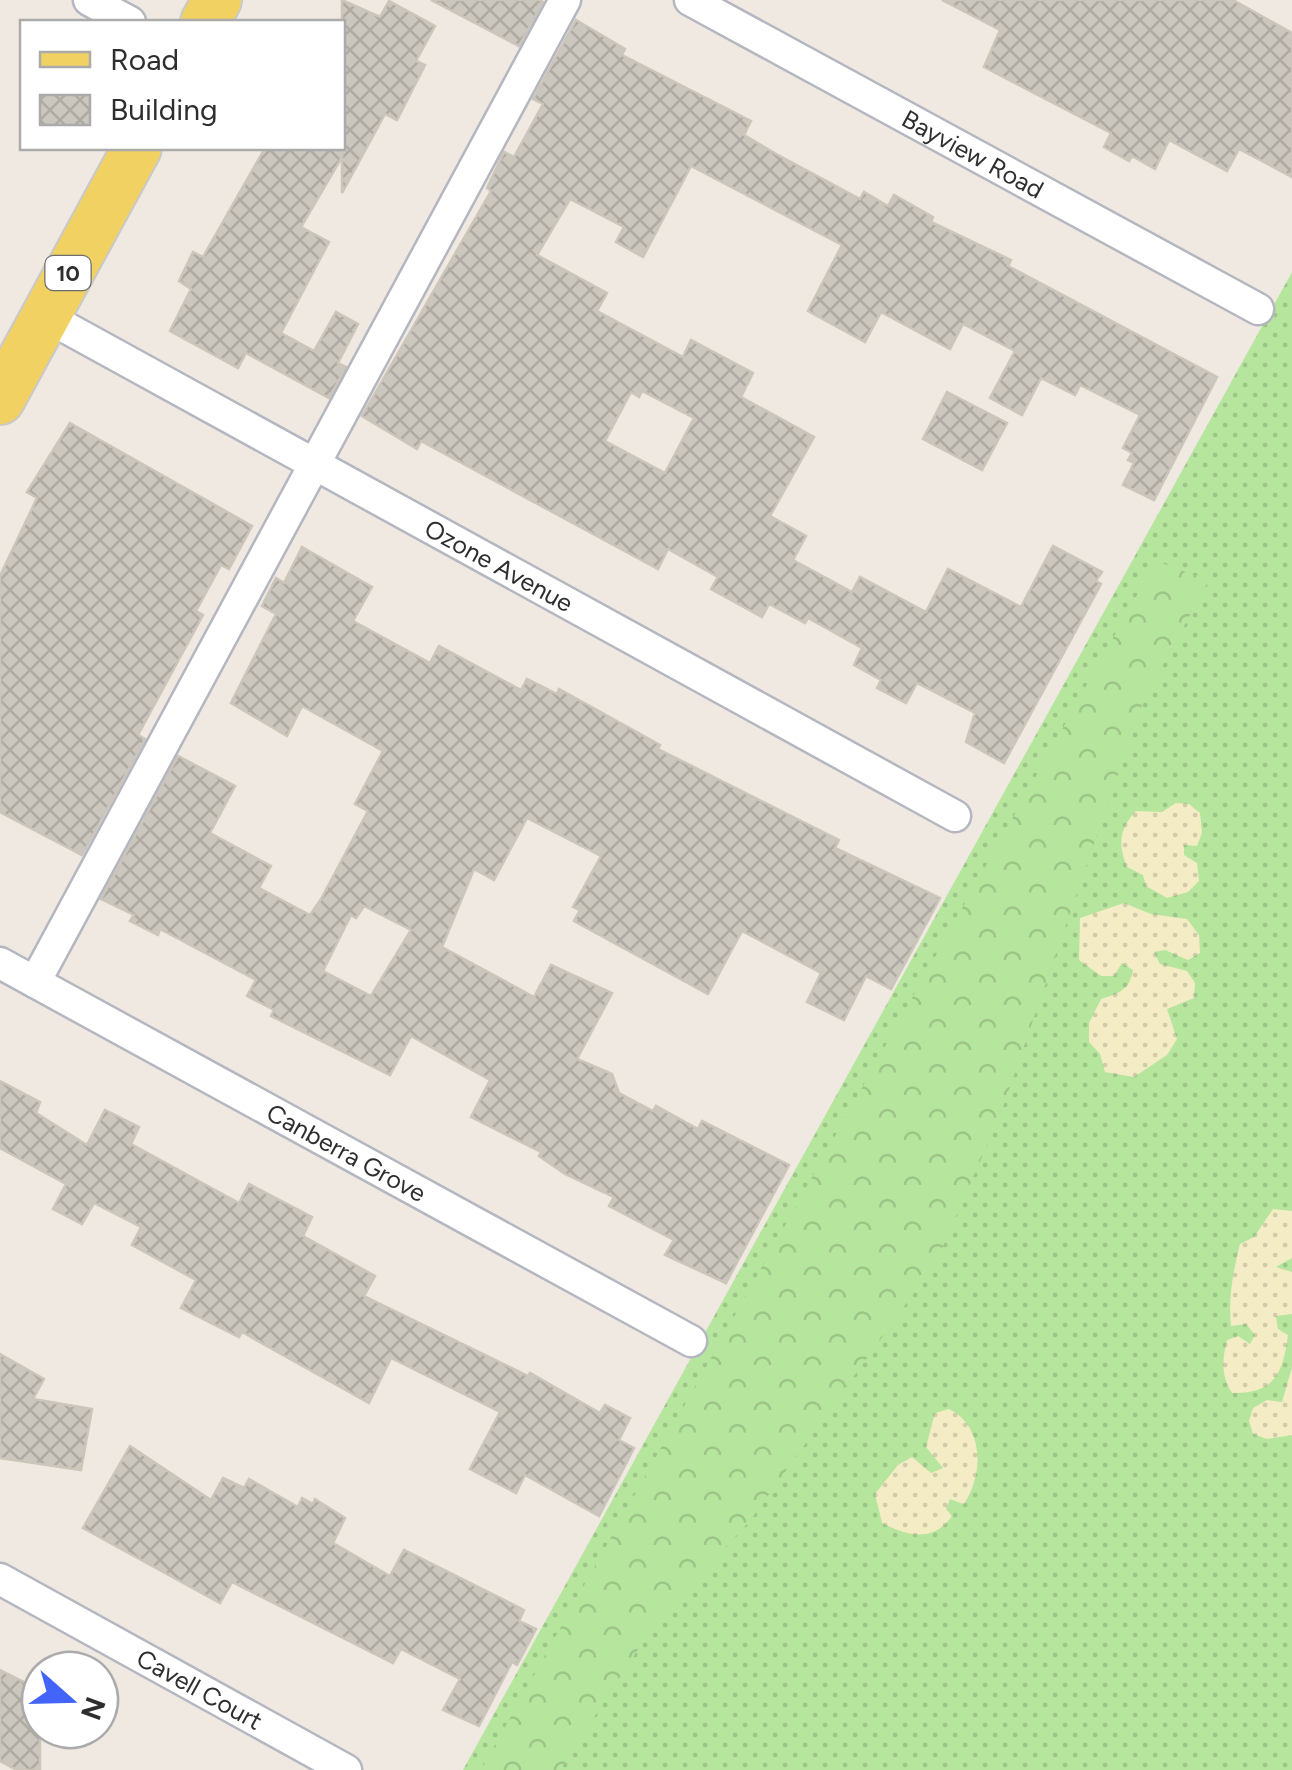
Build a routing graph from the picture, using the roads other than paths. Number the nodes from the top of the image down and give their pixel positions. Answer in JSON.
{"nodes":[{"id":1,"x":89,"y":0,"type":"edge"},
{"id":2,"x":564,"y":0,"type":"edge"},
{"id":3,"x":690,"y":0,"type":"edge"},
{"id":4,"x":126,"y":20,"type":"edge"},
{"id":5,"x":136,"y":150,"type":"edge"},
{"id":6,"x":1258,"y":309,"type":"dead end"},
{"id":7,"x":45,"y":316,"type":"junction"},
{"id":8,"x":0,"y":400,"type":"edge"},
{"id":9,"x":313,"y":464,"type":"junction"},
{"id":10,"x":955,"y":816,"type":"dead end"},
{"id":11,"x":0,"y":963,"type":"edge"},
{"id":12,"x":35,"y":982,"type":"junction"},
{"id":13,"x":691,"y":1341,"type":"dead end"},
{"id":14,"x":0,"y":1579,"type":"edge"},
{"id":15,"x":346,"y":1770,"type":"edge"}],
"edges":[{"from":1,"to":4,"type":"street"},
{"from":2,"to":9,"type":"street"},
{"from":3,"to":6,"type":"street","name":"Bayview Road"},
{"from":5,"to":7,"type":"main road","number":"10"},
{"from":7,"to":8,"type":"main road","number":"10"},
{"from":7,"to":9,"type":"street","name":"Ozone Avenue"},
{"from":9,"to":10,"type":"street","name":"Ozone Avenue"},
{"from":9,"to":12,"type":"street"},
{"from":11,"to":12,"type":"street","name":"Canberra Grove"},
{"from":12,"to":13,"type":"street","name":"Canberra Grove"},
{"from":14,"to":15,"type":"street","name":"Cavell Court"}]}
